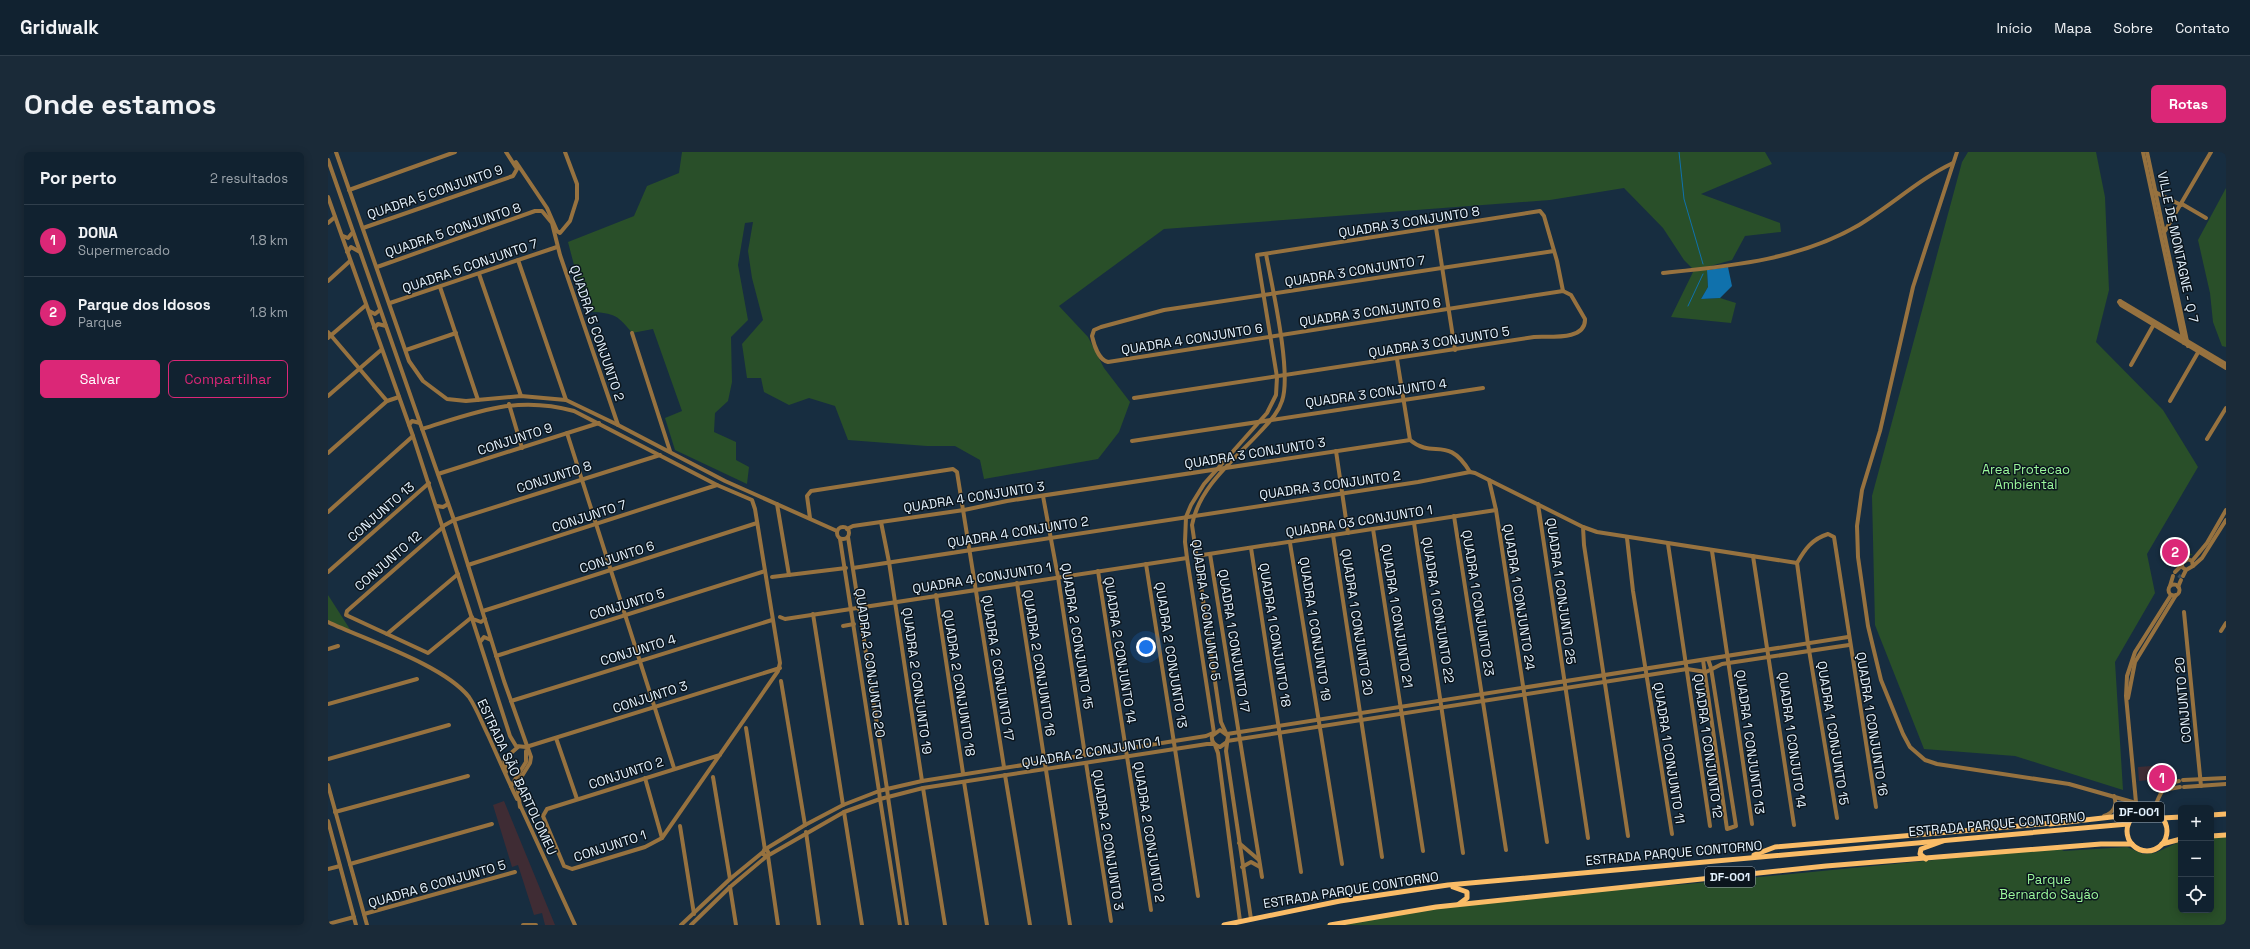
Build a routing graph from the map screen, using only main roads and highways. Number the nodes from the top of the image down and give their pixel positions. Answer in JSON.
{"nodes":[{"id":1,"x":2136,"y":804,"type":"road end"},
{"id":2,"x":2226,"y":814,"type":"edge"},
{"id":3,"x":2214,"y":815,"type":"edge"},
{"id":4,"x":2178,"y":817,"type":"edge"},
{"id":5,"x":2162,"y":818,"type":"junction"},
{"id":6,"x":2053,"y":823,"type":"junction"},
{"id":7,"x":2128,"y":824,"type":"junction"},
{"id":8,"x":2019,"y":832,"type":"junction"},
{"id":9,"x":2226,"y":835,"type":"edge"},
{"id":10,"x":2214,"y":836,"type":"edge"},
{"id":11,"x":1944,"y":840,"type":"junction"},
{"id":12,"x":2178,"y":840,"type":"edge"},
{"id":13,"x":2132,"y":844,"type":"junction"},
{"id":14,"x":2162,"y":844,"type":"junction"},
{"id":15,"x":1748,"y":857,"type":"junction"},
{"id":16,"x":1926,"y":859,"type":"junction"},
{"id":17,"x":1448,"y":885,"type":"junction"},
{"id":18,"x":1454,"y":906,"type":"junction"},
{"id":19,"x":1224,"y":925,"type":"edge"},
{"id":20,"x":1330,"y":925,"type":"edge"}],
"edges":[{"from":1,"to":6,"type":"main road"},
{"from":2,"to":3,"type":"main road"},
{"from":4,"to":5,"type":"main road","number":"DF-001"},
{"from":5,"to":7,"type":"main road","number":"DF-001"},
{"from":5,"to":14,"type":"main road","number":"DF-001"},
{"from":6,"to":8,"type":"main road"},
{"from":6,"to":15,"type":"main road"},
{"from":7,"to":8,"type":"main road","name":"ESTRADA PARQUE CONTORNO","number":"DF-001"},
{"from":7,"to":13,"type":"main road","number":"DF-001"},
{"from":8,"to":11,"type":"main road","name":"ESTRADA PARQUE CONTORNO","number":"DF-001"},
{"from":9,"to":10,"type":"main road"},
{"from":11,"to":15,"type":"main road","name":"ESTRADA PARQUE CONTORNO","number":"DF-001"},
{"from":11,"to":16,"type":"main road"},
{"from":12,"to":14,"type":"main road","number":"DF-001"},
{"from":13,"to":14,"type":"main road","number":"DF-001"},
{"from":13,"to":16,"type":"main road","number":"DF-001"},
{"from":15,"to":17,"type":"main road","name":"ESTRADA PARQUE CONTORNO","number":"DF-001"},
{"from":16,"to":18,"type":"main road","number":"DF-001"},
{"from":17,"to":18,"type":"main road"},
{"from":17,"to":19,"type":"main road","name":"ESTRADA PARQUE CONTORNO","number":"DF-001"},
{"from":18,"to":20,"type":"main road","number":"DF-001"}]}
